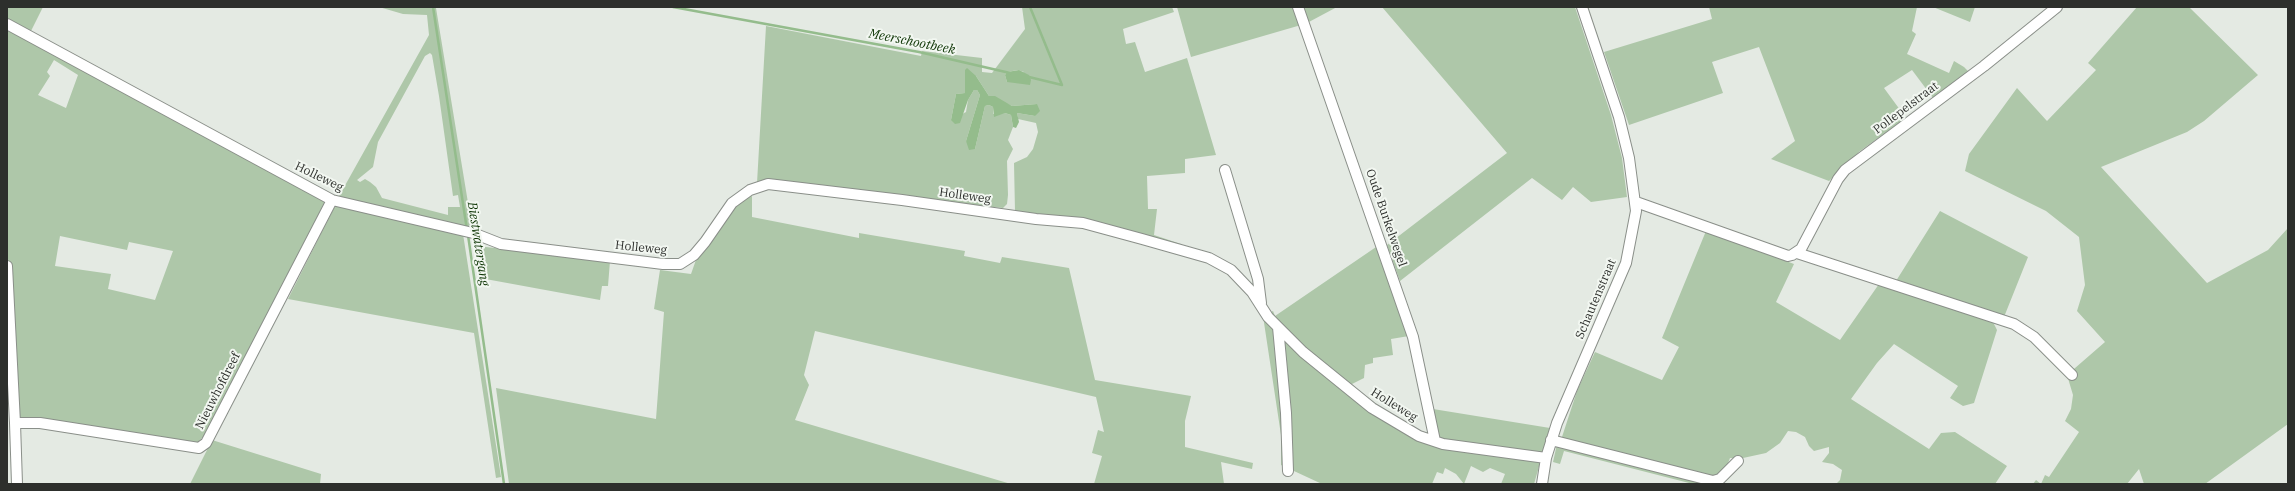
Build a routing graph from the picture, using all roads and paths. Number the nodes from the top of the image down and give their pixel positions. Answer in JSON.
{"nodes":[{"id":1,"x":1298,"y":7,"type":"edge"},
{"id":2,"x":1582,"y":7,"type":"edge"},
{"id":3,"x":2057,"y":7,"type":"edge"},
{"id":4,"x":7,"y":24,"type":"edge"},
{"id":5,"x":1225,"y":170,"type":"dead end"},
{"id":6,"x":332,"y":200,"type":"junction"},
{"id":7,"x":1636,"y":202,"type":"junction"},
{"id":8,"x":1797,"y":252,"type":"junction"},
{"id":9,"x":7,"y":266,"type":"edge"},
{"id":10,"x":1262,"y":307,"type":"junction"},
{"id":11,"x":1278,"y":327,"type":"junction"},
{"id":12,"x":2072,"y":375,"type":"dead end"},
{"id":13,"x":15,"y":423,"type":"junction"},
{"id":14,"x":1551,"y":440,"type":"junction"},
{"id":15,"x":1435,"y":441,"type":"junction"},
{"id":16,"x":1546,"y":458,"type":"junction"},
{"id":17,"x":1738,"y":461,"type":"dead end"},
{"id":18,"x":1288,"y":471,"type":"dead end"},
{"id":19,"x":17,"y":484,"type":"edge"},
{"id":20,"x":1542,"y":484,"type":"edge"}],
"edges":[{"from":1,"to":15,"type":"street","name":"Oude Burkelwegel"},
{"from":2,"to":7,"type":"street","name":"Schautenstraat"},
{"from":3,"to":8,"type":"street","name":"Pollepelstraat"},
{"from":4,"to":6,"type":"street","name":"Holleweg"},
{"from":5,"to":10,"type":"street"},
{"from":6,"to":10,"type":"street","name":"Holleweg"},
{"from":6,"to":13,"type":"street","name":"Nieuwhofdreef"},
{"from":7,"to":8,"type":"street"},
{"from":7,"to":14,"type":"street","name":"Schautenstraat"},
{"from":8,"to":12,"type":"street"},
{"from":9,"to":13,"type":"street"},
{"from":10,"to":11,"type":"street","name":"Holleweg"},
{"from":11,"to":15,"type":"street","name":"Holleweg"},
{"from":11,"to":18,"type":"street"},
{"from":13,"to":19,"type":"street"},
{"from":14,"to":16,"type":"street","name":"Schautenstraat"},
{"from":14,"to":17,"type":"street"},
{"from":15,"to":16,"type":"street","name":"Holleweg"},
{"from":16,"to":20,"type":"street","name":"Schautenstraat"}]}
